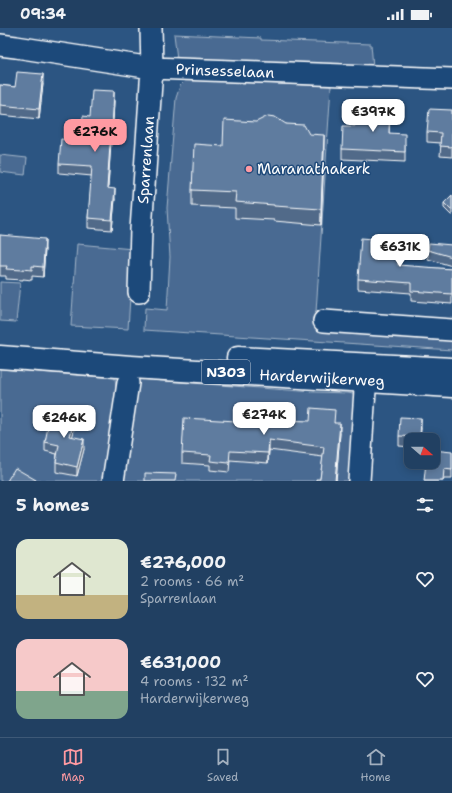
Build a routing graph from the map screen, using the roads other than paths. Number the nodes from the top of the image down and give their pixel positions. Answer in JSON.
{"nodes":[{"id":1,"x":151,"y":28,"type":"edge"},
{"id":2,"x":0,"y":46,"type":"edge"},
{"id":3,"x":152,"y":68,"type":"junction"},
{"id":4,"x":452,"y":79,"type":"edge"},
{"id":5,"x":139,"y":292,"type":"dead end"},
{"id":6,"x":324,"y":322,"type":"dead end"},
{"id":7,"x":452,"y":330,"type":"edge"},
{"id":8,"x":0,"y":345,"type":"edge"},
{"id":9,"x":0,"y":357,"type":"edge"},
{"id":10,"x":452,"y":369,"type":"edge"},
{"id":11,"x":128,"y":383,"type":"dead end"},
{"id":12,"x":452,"y":386,"type":"edge"},
{"id":13,"x":365,"y":390,"type":"dead end"},
{"id":14,"x":113,"y":481,"type":"edge"},
{"id":15,"x":359,"y":481,"type":"edge"}],
"edges":[{"from":1,"to":3,"type":"street","name":"Sparrenlaan"},
{"from":2,"to":3,"type":"street","name":"Prinsesselaan"},
{"from":3,"to":4,"type":"street","name":"Prinsesselaan"},
{"from":3,"to":5,"type":"street","name":"Sparrenlaan"},
{"from":6,"to":7,"type":"street"},
{"from":8,"to":10,"type":"main road","name":"Harderwijkerweg","number":"N303"},
{"from":9,"to":12,"type":"main road","name":"Harderwijkerweg","number":"N303"},
{"from":11,"to":14,"type":"street"},
{"from":13,"to":15,"type":"street"}]}
